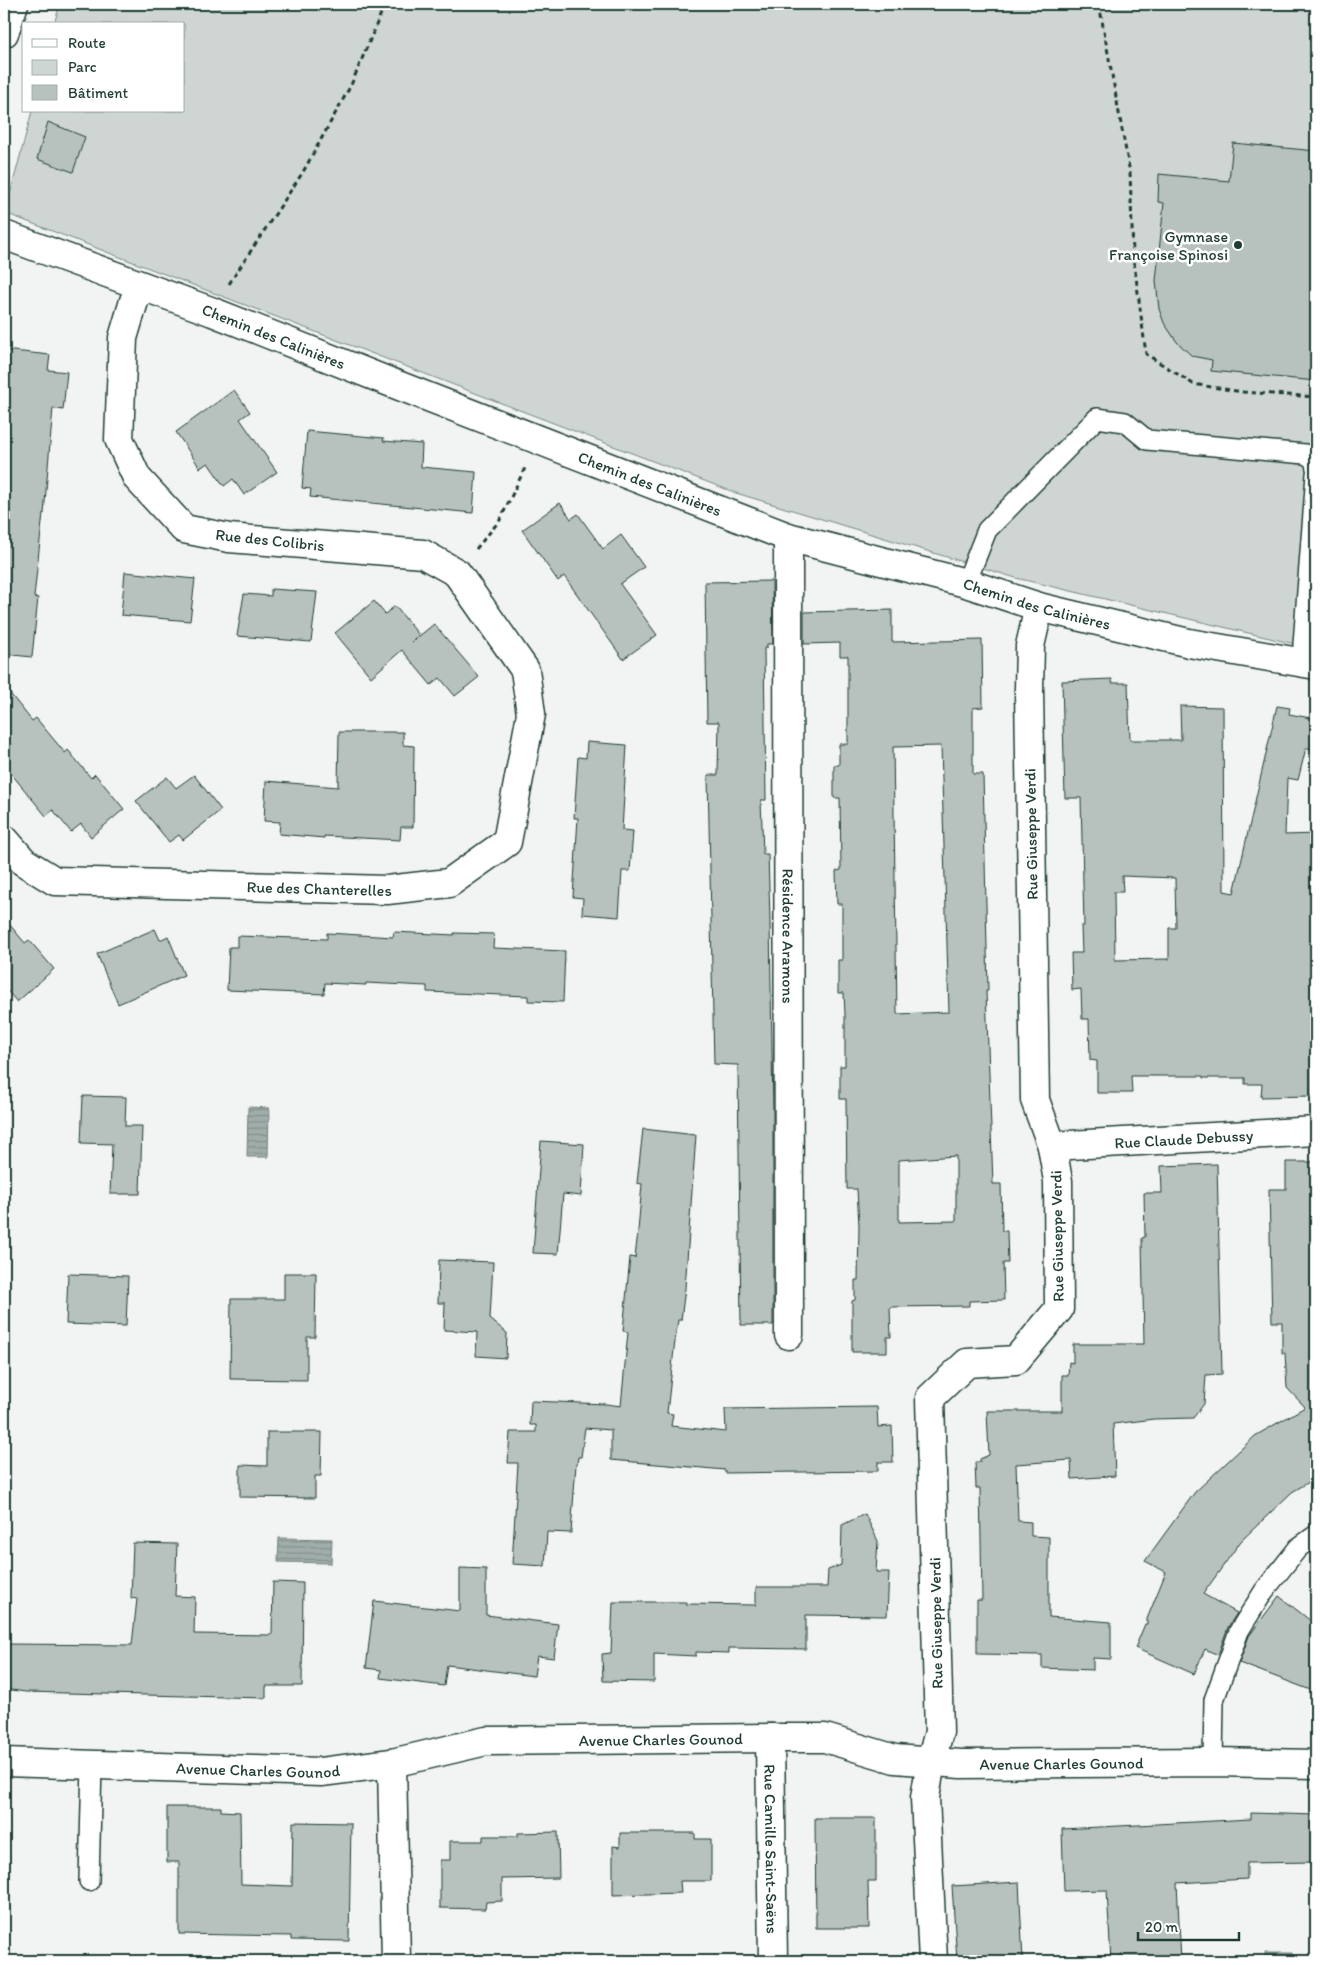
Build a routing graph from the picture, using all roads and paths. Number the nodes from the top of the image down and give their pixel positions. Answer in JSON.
{"nodes":[{"id":1,"x":14,"y":4,"type":"edge"},
{"id":2,"x":385,"y":4,"type":"edge"},
{"id":3,"x":1099,"y":4,"type":"edge"},
{"id":4,"x":4,"y":33,"type":"edge"},
{"id":5,"x":4,"y":235,"type":"edge"},
{"id":6,"x":141,"y":286,"type":"junction"},
{"id":7,"x":213,"y":312,"type":"junction"},
{"id":8,"x":1316,"y":397,"type":"edge"},
{"id":9,"x":539,"y":440,"type":"junction"},
{"id":10,"x":1316,"y":468,"type":"edge"},
{"id":11,"x":1316,"y":474,"type":"edge"},
{"id":12,"x":788,"y":537,"type":"junction"},
{"id":13,"x":457,"y":573,"type":"junction"},
{"id":14,"x":966,"y":583,"type":"junction"},
{"id":15,"x":1039,"y":607,"type":"junction"},
{"id":16,"x":1310,"y":664,"type":"edge"},
{"id":17,"x":532,"y":714,"type":"joint"},
{"id":18,"x":4,"y":839,"type":"edge"},
{"id":19,"x":1316,"y":1131,"type":"edge"},
{"id":20,"x":1052,"y":1146,"type":"junction"},
{"id":21,"x":790,"y":1335,"type":"dead end"},
{"id":22,"x":1316,"y":1536,"type":"edge"},
{"id":23,"x":770,"y":1738,"type":"junction"},
{"id":24,"x":931,"y":1761,"type":"junction"},
{"id":25,"x":4,"y":1762,"type":"edge"},
{"id":26,"x":1213,"y":1762,"type":"junction"},
{"id":27,"x":392,"y":1763,"type":"junction"},
{"id":28,"x":1316,"y":1764,"type":"edge"},
{"id":29,"x":92,"y":1765,"type":"junction"},
{"id":30,"x":89,"y":1882,"type":"dead end"},
{"id":31,"x":396,"y":1961,"type":"edge"},
{"id":32,"x":773,"y":1961,"type":"edge"},
{"id":33,"x":933,"y":1961,"type":"edge"}],
"edges":[{"from":1,"to":4,"type":"street"},
{"from":2,"to":7,"type":"path"},
{"from":3,"to":8,"type":"path"},
{"from":5,"to":6,"type":"street","name":"Chemin des Calinières"},
{"from":6,"to":7,"type":"street","name":"Chemin des Calinières"},
{"from":6,"to":13,"type":"street","name":"Rue des Colibris"},
{"from":7,"to":9,"type":"street","name":"Chemin des Calinières"},
{"from":9,"to":12,"type":"street","name":"Chemin des Calinières"},
{"from":9,"to":13,"type":"path"},
{"from":10,"to":14,"type":"lane"},
{"from":11,"to":16,"type":"lane"},
{"from":12,"to":14,"type":"street","name":"Chemin des Calinières"},
{"from":12,"to":21,"type":"street","name":"Résidence Aramons"},
{"from":13,"to":17,"type":"street","name":"Rue des Colibris"},
{"from":14,"to":15,"type":"street","name":"Chemin des Calinières"},
{"from":15,"to":16,"type":"street","name":"Chemin des Calinières"},
{"from":15,"to":20,"type":"street","name":"Rue Giuseppe Verdi"},
{"from":17,"to":18,"type":"street","name":"Rue des Chanterelles"},
{"from":19,"to":20,"type":"street","name":"Rue Claude Debussy"},
{"from":20,"to":24,"type":"street","name":"Rue Giuseppe Verdi"},
{"from":22,"to":26,"type":"lane"},
{"from":23,"to":24,"type":"street","name":"Avenue Charles Gounod"},
{"from":23,"to":27,"type":"street","name":"Avenue Charles Gounod"},
{"from":23,"to":32,"type":"street","name":"Rue Camille Saint-Saëns"},
{"from":24,"to":26,"type":"street","name":"Avenue Charles Gounod"},
{"from":24,"to":33,"type":"street","name":"Rue Giuseppe Verdi"},
{"from":25,"to":29,"type":"street","name":"Avenue Charles Gounod"},
{"from":26,"to":28,"type":"street","name":"Avenue Charles Gounod"},
{"from":27,"to":29,"type":"street","name":"Avenue Charles Gounod"},
{"from":27,"to":31,"type":"street"},
{"from":29,"to":30,"type":"lane"}]}
